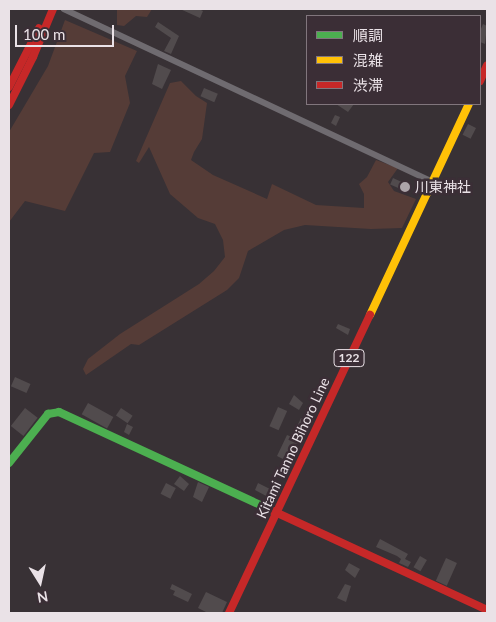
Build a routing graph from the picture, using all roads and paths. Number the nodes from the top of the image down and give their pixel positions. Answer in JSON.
{"nodes":[{"id":1,"x":48,"y":9,"type":"edge"},
{"id":2,"x":53,"y":9,"type":"edge"},
{"id":3,"x":64,"y":9,"type":"edge"},
{"id":4,"x":487,"y":65,"type":"edge"},
{"id":5,"x":481,"y":79,"type":"edge"},
{"id":6,"x":9,"y":87,"type":"edge"},
{"id":7,"x":9,"y":105,"type":"edge"},
{"id":8,"x":469,"y":105,"type":"edge"},
{"id":9,"x":432,"y":181,"type":"junction"},
{"id":10,"x":9,"y":463,"type":"edge"},
{"id":11,"x":276,"y":513,"type":"junction"},
{"id":12,"x":487,"y":610,"type":"edge"},
{"id":13,"x":229,"y":613,"type":"edge"}],
"edges":[{"from":1,"to":6,"type":"main road"},
{"from":2,"to":7,"type":"main road"},
{"from":3,"to":9,"type":"street"},
{"from":4,"to":5,"type":"main road"},
{"from":8,"to":9,"type":"main road","name":"Kitami Tanno Bihoro Line","number":"122"},
{"from":9,"to":11,"type":"main road","name":"Kitami Tanno Bihoro Line","number":"122"},
{"from":10,"to":11,"type":"main road"},
{"from":11,"to":12,"type":"main road"},
{"from":11,"to":13,"type":"main road","name":"Kitami Tanno Bihoro Line","number":"122"}]}
